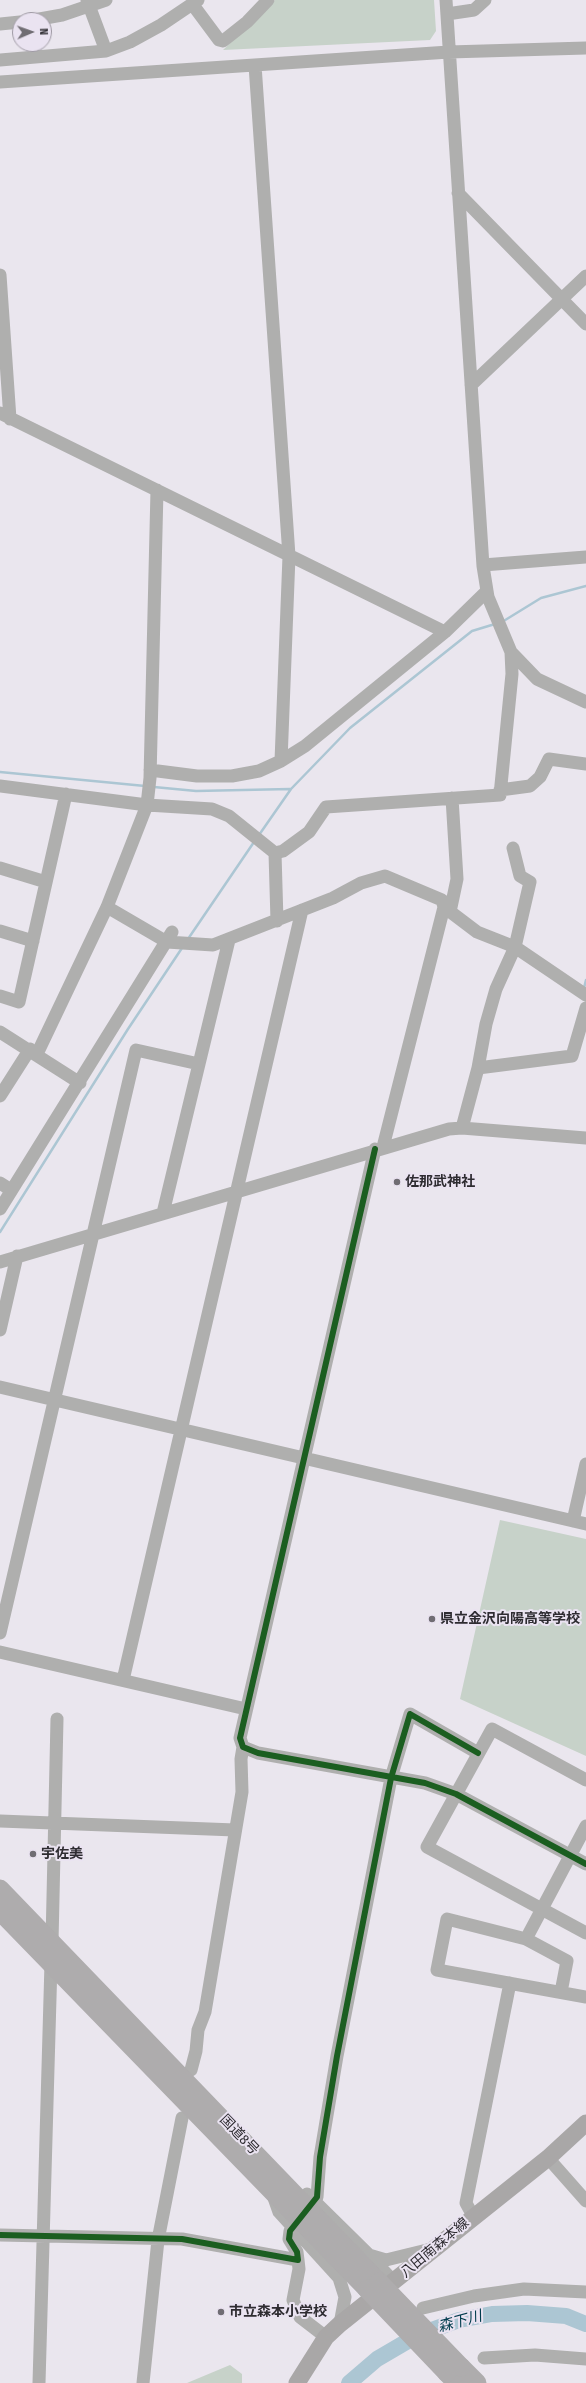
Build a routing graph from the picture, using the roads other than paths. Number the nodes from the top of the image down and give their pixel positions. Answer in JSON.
{"nodes":[{"id":1,"x":106,"y":0,"type":"edge"},
{"id":2,"x":268,"y":0,"type":"edge"},
{"id":3,"x":446,"y":0,"type":"edge"},
{"id":4,"x":485,"y":0,"type":"edge"},
{"id":5,"x":88,"y":3,"type":"edge"},
{"id":6,"x":195,"y":3,"type":"edge"},
{"id":7,"x":52,"y":14,"type":"edge"},
{"id":8,"x":447,"y":14,"type":"junction"},
{"id":9,"x":12,"y":23,"type":"edge"},
{"id":10,"x":0,"y":24,"type":"edge"},
{"id":11,"x":586,"y":48,"type":"edge"},
{"id":12,"x":106,"y":51,"type":"junction"},
{"id":13,"x":449,"y":52,"type":"junction"},
{"id":14,"x":0,"y":60,"type":"edge"},
{"id":15,"x":255,"y":65,"type":"junction"},
{"id":16,"x":0,"y":82,"type":"edge"},
{"id":17,"x":458,"y":193,"type":"junction"},
{"id":18,"x":0,"y":275,"type":"edge"},
{"id":19,"x":586,"y":276,"type":"edge"},
{"id":20,"x":561,"y":299,"type":"junction"},
{"id":21,"x":586,"y":324,"type":"edge"},
{"id":22,"x":471,"y":385,"type":"junction"},
{"id":23,"x":5,"y":416,"type":"edge"},
{"id":24,"x":157,"y":490,"type":"junction"},
{"id":25,"x":289,"y":556,"type":"junction"},
{"id":26,"x":585,"y":557,"type":"edge"},
{"id":27,"x":483,"y":564,"type":"junction"},
{"id":28,"x":488,"y":596,"type":"junction"},
{"id":29,"x":445,"y":632,"type":"junction"},
{"id":30,"x":510,"y":649,"type":"junction"},
{"id":31,"x":586,"y":702,"type":"edge"},
{"id":32,"x":281,"y":761,"type":"junction"},
{"id":33,"x":586,"y":764,"type":"edge"},
{"id":34,"x":150,"y":774,"type":"junction"},
{"id":35,"x":0,"y":786,"type":"edge"},
{"id":36,"x":500,"y":790,"type":"junction"},
{"id":37,"x":66,"y":794,"type":"junction"},
{"id":38,"x":452,"y":798,"type":"junction"},
{"id":39,"x":147,"y":803,"type":"junction"},
{"id":40,"x":513,"y":848,"type":"dead end"},
{"id":41,"x":274,"y":851,"type":"junction"},
{"id":42,"x":0,"y":868,"type":"edge"},
{"id":43,"x":46,"y":882,"type":"junction"},
{"id":44,"x":107,"y":907,"type":"junction"},
{"id":45,"x":447,"y":909,"type":"junction"},
{"id":46,"x":302,"y":910,"type":"junction"},
{"id":47,"x":277,"y":921,"type":"junction"},
{"id":48,"x":0,"y":931,"type":"edge"},
{"id":49,"x":170,"y":938,"type":"junction"},
{"id":50,"x":229,"y":940,"type":"junction"},
{"id":51,"x":33,"y":941,"type":"junction"},
{"id":52,"x":515,"y":947,"type":"junction"},
{"id":53,"x":586,"y":995,"type":"edge"},
{"id":54,"x":0,"y":996,"type":"edge"},
{"id":55,"x":586,"y":1008,"type":"edge"},
{"id":56,"x":0,"y":1032,"type":"edge"},
{"id":57,"x":33,"y":1051,"type":"junction"},
{"id":58,"x":199,"y":1064,"type":"junction"},
{"id":59,"x":478,"y":1068,"type":"junction"},
{"id":60,"x":80,"y":1083,"type":"junction"},
{"id":61,"x":0,"y":1096,"type":"edge"},
{"id":62,"x":462,"y":1128,"type":"junction"},
{"id":63,"x":586,"y":1138,"type":"edge"},
{"id":64,"x":379,"y":1148,"type":"junction"},
{"id":65,"x":0,"y":1183,"type":"edge"},
{"id":66,"x":11,"y":1190,"type":"junction"},
{"id":67,"x":238,"y":1190,"type":"junction"},
{"id":68,"x":0,"y":1209,"type":"edge"},
{"id":69,"x":163,"y":1213,"type":"junction"},
{"id":70,"x":92,"y":1234,"type":"junction"},
{"id":71,"x":17,"y":1256,"type":"junction"},
{"id":72,"x":0,"y":1262,"type":"edge"},
{"id":73,"x":0,"y":1330,"type":"edge"},
{"id":74,"x":0,"y":1387,"type":"edge"},
{"id":75,"x":53,"y":1400,"type":"junction"},
{"id":76,"x":181,"y":1430,"type":"junction"},
{"id":77,"x":304,"y":1459,"type":"junction"},
{"id":78,"x":586,"y":1464,"type":"edge"},
{"id":79,"x":580,"y":1523,"type":"edge"},
{"id":80,"x":0,"y":1633,"type":"edge"},
{"id":81,"x":0,"y":1652,"type":"edge"},
{"id":82,"x":123,"y":1680,"type":"junction"},
{"id":83,"x":246,"y":1709,"type":"junction"},
{"id":84,"x":57,"y":1719,"type":"dead end"},
{"id":85,"x":243,"y":1747,"type":"junction"},
{"id":86,"x":478,"y":1753,"type":"junction"},
{"id":87,"x":391,"y":1778,"type":"junction"},
{"id":88,"x":586,"y":1780,"type":"edge"},
{"id":89,"x":456,"y":1794,"type":"junction"},
{"id":90,"x":0,"y":1821,"type":"edge"},
{"id":91,"x":55,"y":1823,"type":"junction"},
{"id":92,"x":586,"y":1826,"type":"edge"},
{"id":93,"x":235,"y":1830,"type":"junction"},
{"id":94,"x":570,"y":1855,"type":"junction"},
{"id":95,"x":586,"y":1864,"type":"edge"},
{"id":96,"x":0,"y":1889,"type":"edge"},
{"id":97,"x":542,"y":1909,"type":"junction"},
{"id":98,"x":0,"y":1911,"type":"edge"},
{"id":99,"x":586,"y":1933,"type":"edge"},
{"id":100,"x":526,"y":1939,"type":"junction"},
{"id":101,"x":52,"y":1942,"type":"junction"},
{"id":102,"x":51,"y":1963,"type":"junction"},
{"id":103,"x":510,"y":1983,"type":"junction"},
{"id":104,"x":562,"y":1992,"type":"junction"},
{"id":105,"x":586,"y":1997,"type":"edge"},
{"id":106,"x":191,"y":2070,"type":"dead end"},
{"id":107,"x":182,"y":2118,"type":"dead end"},
{"id":108,"x":224,"y":2120,"type":"junction"},
{"id":109,"x":586,"y":2123,"type":"edge"},
{"id":110,"x":548,"y":2158,"type":"junction"},
{"id":111,"x":273,"y":2192,"type":"junction"},
{"id":112,"x":317,"y":2197,"type":"dead end"},
{"id":113,"x":586,"y":2201,"type":"edge"},
{"id":114,"x":473,"y":2216,"type":"junction"},
{"id":115,"x":290,"y":2231,"type":"dead end"},
{"id":116,"x":0,"y":2236,"type":"edge"},
{"id":117,"x":43,"y":2237,"type":"junction"},
{"id":118,"x":158,"y":2240,"type":"junction"},
{"id":119,"x":432,"y":2248,"type":"junction"},
{"id":120,"x":369,"y":2255,"type":"junction"},
{"id":121,"x":298,"y":2260,"type":"junction"},
{"id":122,"x":380,"y":2284,"type":"junction"},
{"id":123,"x":586,"y":2292,"type":"edge"},
{"id":124,"x":422,"y":2308,"type":"dead end"},
{"id":125,"x":340,"y":2324,"type":"junction"},
{"id":126,"x":326,"y":2337,"type":"junction"},
{"id":127,"x":484,"y":2358,"type":"dead end"},
{"id":128,"x":586,"y":2359,"type":"edge"},
{"id":129,"x":455,"y":2374,"type":"edge"},
{"id":130,"x":39,"y":2383,"type":"edge"},
{"id":131,"x":143,"y":2383,"type":"edge"},
{"id":132,"x":297,"y":2383,"type":"edge"},
{"id":133,"x":477,"y":2383,"type":"edge"}],
"edges":[{"from":1,"to":5,"type":"street"},
{"from":2,"to":6,"type":"street"},
{"from":3,"to":8,"type":"street"},
{"from":4,"to":8,"type":"street"},
{"from":5,"to":7,"type":"street"},
{"from":5,"to":12,"type":"street"},
{"from":6,"to":12,"type":"street"},
{"from":8,"to":13,"type":"street"},
{"from":9,"to":10,"type":"street"},
{"from":11,"to":13,"type":"street"},
{"from":12,"to":14,"type":"street"},
{"from":13,"to":15,"type":"street"},
{"from":13,"to":17,"type":"street"},
{"from":15,"to":16,"type":"street"},
{"from":15,"to":25,"type":"street"},
{"from":17,"to":20,"type":"street"},
{"from":17,"to":22,"type":"street"},
{"from":18,"to":23,"type":"street"},
{"from":19,"to":20,"type":"street"},
{"from":20,"to":21,"type":"street"},
{"from":20,"to":22,"type":"street"},
{"from":22,"to":27,"type":"street"},
{"from":23,"to":24,"type":"street"},
{"from":24,"to":25,"type":"street"},
{"from":24,"to":34,"type":"street"},
{"from":25,"to":29,"type":"street"},
{"from":25,"to":32,"type":"street"},
{"from":26,"to":27,"type":"street"},
{"from":27,"to":28,"type":"street"},
{"from":28,"to":29,"type":"street"},
{"from":28,"to":30,"type":"street"},
{"from":29,"to":32,"type":"street"},
{"from":30,"to":31,"type":"street"},
{"from":30,"to":36,"type":"street"},
{"from":32,"to":34,"type":"street"},
{"from":33,"to":36,"type":"street"},
{"from":34,"to":39,"type":"street"},
{"from":35,"to":37,"type":"street"},
{"from":36,"to":38,"type":"street"},
{"from":37,"to":39,"type":"street"},
{"from":37,"to":43,"type":"street"},
{"from":38,"to":41,"type":"street"},
{"from":38,"to":45,"type":"street"},
{"from":39,"to":41,"type":"street"},
{"from":39,"to":44,"type":"street"},
{"from":40,"to":52,"type":"street"},
{"from":41,"to":47,"type":"street"},
{"from":42,"to":43,"type":"street"},
{"from":43,"to":51,"type":"street"},
{"from":44,"to":49,"type":"street"},
{"from":44,"to":57,"type":"street"},
{"from":45,"to":46,"type":"street"},
{"from":45,"to":52,"type":"street"},
{"from":45,"to":64,"type":"street"},
{"from":46,"to":47,"type":"street"},
{"from":46,"to":67,"type":"street"},
{"from":47,"to":50,"type":"street"},
{"from":48,"to":51,"type":"street"},
{"from":49,"to":50,"type":"street"},
{"from":49,"to":60,"type":"street"},
{"from":50,"to":58,"type":"street"},
{"from":51,"to":54,"type":"street"},
{"from":52,"to":53,"type":"street"},
{"from":52,"to":59,"type":"street"},
{"from":55,"to":59,"type":"street"},
{"from":56,"to":57,"type":"street"},
{"from":57,"to":60,"type":"street"},
{"from":57,"to":61,"type":"street"},
{"from":58,"to":69,"type":"street"},
{"from":58,"to":70,"type":"street"},
{"from":59,"to":62,"type":"street"},
{"from":60,"to":66,"type":"street"},
{"from":62,"to":63,"type":"street"},
{"from":62,"to":64,"type":"street"},
{"from":64,"to":67,"type":"street"},
{"from":64,"to":77,"type":"street"},
{"from":65,"to":66,"type":"street"},
{"from":66,"to":68,"type":"street"},
{"from":67,"to":69,"type":"street"},
{"from":67,"to":76,"type":"street"},
{"from":69,"to":70,"type":"street"},
{"from":70,"to":71,"type":"street"},
{"from":70,"to":75,"type":"street"},
{"from":71,"to":72,"type":"street"},
{"from":71,"to":73,"type":"street"},
{"from":74,"to":75,"type":"street"},
{"from":75,"to":76,"type":"street"},
{"from":75,"to":80,"type":"street"},
{"from":76,"to":77,"type":"street"},
{"from":76,"to":82,"type":"street"},
{"from":77,"to":79,"type":"street"},
{"from":77,"to":83,"type":"street"},
{"from":78,"to":79,"type":"street"},
{"from":81,"to":82,"type":"street"},
{"from":82,"to":83,"type":"street"},
{"from":83,"to":85,"type":"street"},
{"from":84,"to":91,"type":"street"},
{"from":85,"to":87,"type":"street"},
{"from":85,"to":93,"type":"street"},
{"from":86,"to":87,"type":"street"},
{"from":86,"to":88,"type":"street"},
{"from":86,"to":89,"type":"street"},
{"from":87,"to":89,"type":"street"},
{"from":87,"to":112,"type":"street"},
{"from":89,"to":94,"type":"street"},
{"from":89,"to":97,"type":"street"},
{"from":90,"to":91,"type":"street"},
{"from":91,"to":93,"type":"street"},
{"from":91,"to":101,"type":"street"},
{"from":92,"to":94,"type":"street"},
{"from":93,"to":106,"type":"street"},
{"from":94,"to":95,"type":"street"},
{"from":94,"to":97,"type":"street"},
{"from":96,"to":101,"type":"highway","name":"国道8号"},
{"from":97,"to":99,"type":"street"},
{"from":97,"to":100,"type":"street"},
{"from":98,"to":102,"type":"highway","name":"国道8号"},
{"from":100,"to":103,"type":"street"},
{"from":100,"to":104,"type":"street"},
{"from":101,"to":108,"type":"highway","name":"国道8号"},
{"from":102,"to":111,"type":"highway","name":"国道8号"},
{"from":102,"to":117,"type":"street"},
{"from":103,"to":104,"type":"street"},
{"from":103,"to":114,"type":"street"},
{"from":104,"to":105,"type":"street"},
{"from":107,"to":118,"type":"street"},
{"from":108,"to":120,"type":"street"},
{"from":108,"to":122,"type":"highway","name":"国道8号"},
{"from":109,"to":110,"type":"main road","name":"八田南森本線"},
{"from":110,"to":113,"type":"street"},
{"from":110,"to":114,"type":"main road","name":"八田南森本線"},
{"from":111,"to":122,"type":"highway","name":"国道8号"},
{"from":111,"to":125,"type":"street"},
{"from":114,"to":119,"type":"main road","name":"八田南森本線"},
{"from":115,"to":121,"type":"street"},
{"from":116,"to":117,"type":"street"},
{"from":117,"to":118,"type":"street"},
{"from":117,"to":130,"type":"street"},
{"from":118,"to":121,"type":"street"},
{"from":118,"to":131,"type":"street"},
{"from":119,"to":120,"type":"street"},
{"from":119,"to":122,"type":"main road","name":"八田南森本線"},
{"from":120,"to":122,"type":"street"},
{"from":121,"to":126,"type":"street"},
{"from":122,"to":125,"type":"main road","name":"八田南森本線"},
{"from":122,"to":129,"type":"highway","name":"国道8号","bridge":true},
{"from":123,"to":124,"type":"street"},
{"from":125,"to":126,"type":"main road","name":"八田南森本線"},
{"from":126,"to":132,"type":"main road","name":"八田南森本線"},
{"from":127,"to":128,"type":"street"},
{"from":129,"to":133,"type":"highway","name":"国道8号"}]}
